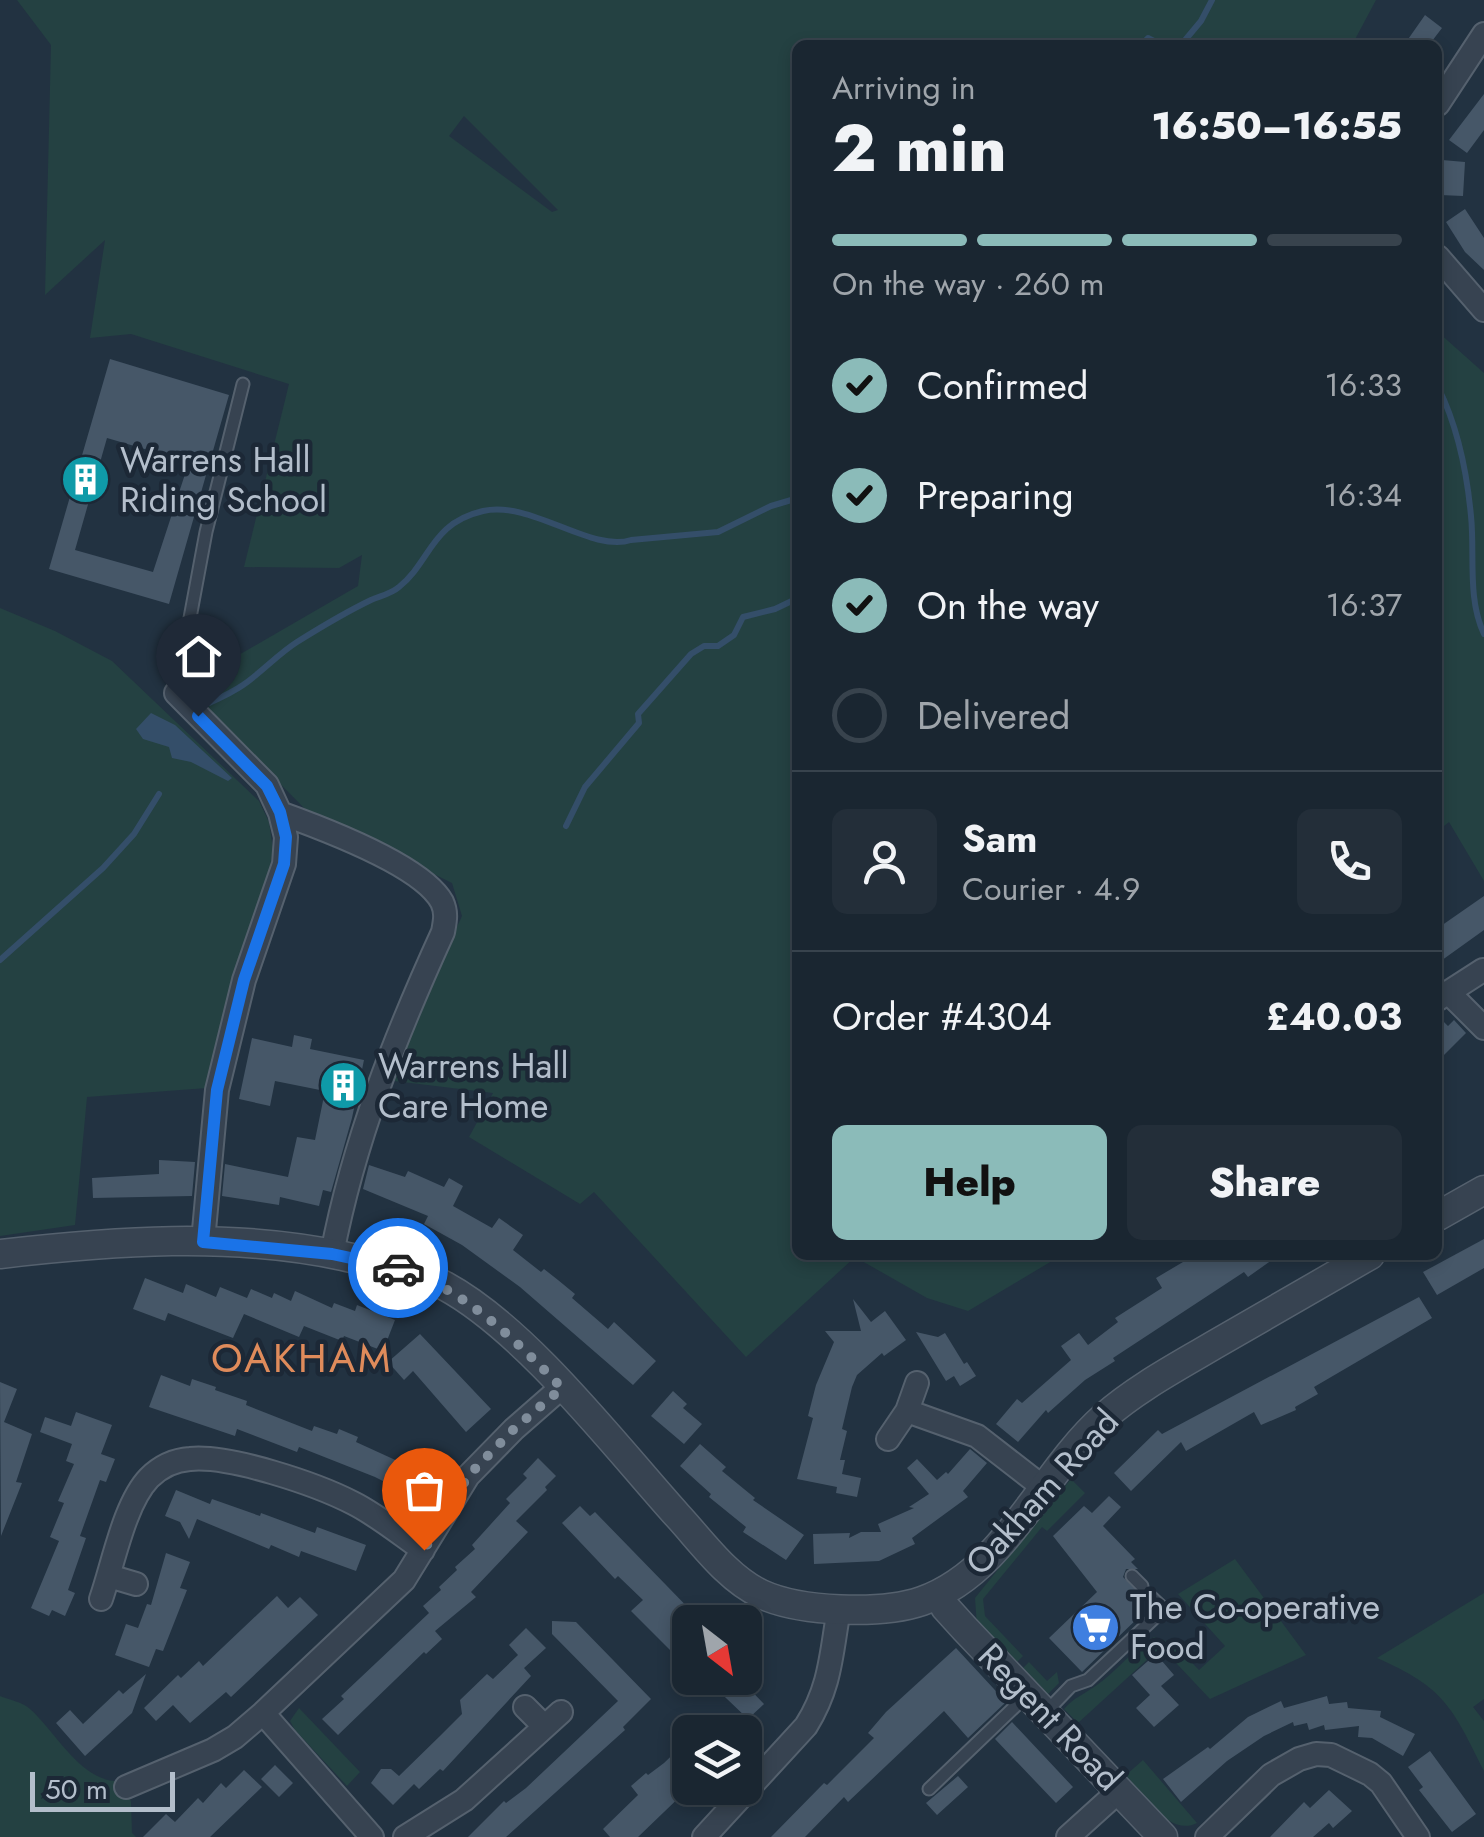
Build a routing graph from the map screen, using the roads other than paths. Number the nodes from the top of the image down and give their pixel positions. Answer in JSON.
{"nodes":[{"id":1,"x":1484,"y":34,"type":"edge"},
{"id":2,"x":1442,"y":98,"type":"edge"},
{"id":3,"x":1442,"y":263,"type":"edge"},
{"id":4,"x":1484,"y":310,"type":"edge"},
{"id":5,"x":243,"y":384,"type":"dead end"},
{"id":6,"x":176,"y":692,"type":"joint"},
{"id":7,"x":280,"y":812,"type":"junction"},
{"id":8,"x":1483,"y":970,"type":"edge"},
{"id":9,"x":1443,"y":996,"type":"edge"},
{"id":10,"x":1484,"y":1028,"type":"edge"},
{"id":11,"x":1484,"y":1190,"type":"edge"},
{"id":12,"x":1442,"y":1214,"type":"edge"},
{"id":13,"x":203,"y":1242,"type":"junction"},
{"id":14,"x":0,"y":1254,"type":"edge"},
{"id":15,"x":332,"y":1254,"type":"junction"},
{"id":16,"x":1362,"y":1260,"type":"edge"},
{"id":17,"x":917,"y":1382,"type":"dead end"},
{"id":18,"x":562,"y":1388,"type":"junction"},
{"id":19,"x":907,"y":1411,"type":"junction"},
{"id":20,"x":888,"y":1439,"type":"dead end"},
{"id":21,"x":1044,"y":1488,"type":"junction"},
{"id":22,"x":424,"y":1550,"type":"junction"},
{"id":23,"x":109,"y":1576,"type":"junction"},
{"id":24,"x":1132,"y":1576,"type":"dead end"},
{"id":25,"x":136,"y":1584,"type":"dead end"},
{"id":26,"x":939,"y":1594,"type":"junction"},
{"id":27,"x":101,"y":1599,"type":"dead end"},
{"id":28,"x":839,"y":1608,"type":"junction"},
{"id":29,"x":1037,"y":1702,"type":"junction"},
{"id":30,"x":526,"y":1707,"type":"dead end"},
{"id":31,"x":262,"y":1712,"type":"junction"},
{"id":32,"x":126,"y":1787,"type":"dead end"},
{"id":33,"x":929,"y":1789,"type":"dead end"},
{"id":34,"x":1120,"y":1790,"type":"junction"},
{"id":35,"x":372,"y":1837,"type":"edge"},
{"id":36,"x":405,"y":1837,"type":"edge"},
{"id":37,"x":704,"y":1837,"type":"edge"},
{"id":38,"x":1068,"y":1837,"type":"edge"},
{"id":39,"x":1164,"y":1837,"type":"edge"},
{"id":40,"x":1207,"y":1837,"type":"edge"},
{"id":41,"x":1418,"y":1837,"type":"edge"}],
"edges":[{"from":1,"to":2,"type":"street"},
{"from":3,"to":4,"type":"street"},
{"from":5,"to":6,"type":"lane"},
{"from":6,"to":7,"type":"street"},
{"from":7,"to":13,"type":"street"},
{"from":7,"to":15,"type":"street"},
{"from":8,"to":9,"type":"street"},
{"from":9,"to":10,"type":"street"},
{"from":11,"to":12,"type":"street"},
{"from":13,"to":14,"type":"street","name":"Oakham Road"},
{"from":13,"to":15,"type":"street","name":"Oakham Road"},
{"from":15,"to":18,"type":"street","name":"Oakham Road"},
{"from":16,"to":21,"type":"street","name":"Oakham Road"},
{"from":17,"to":19,"type":"street"},
{"from":18,"to":22,"type":"street"},
{"from":18,"to":28,"type":"street","name":"Oakham Road"},
{"from":19,"to":20,"type":"street"},
{"from":19,"to":21,"type":"street"},
{"from":21,"to":26,"type":"street","name":"Oakham Road"},
{"from":22,"to":23,"type":"street"},
{"from":22,"to":31,"type":"street"},
{"from":23,"to":25,"type":"street"},
{"from":23,"to":27,"type":"street"},
{"from":24,"to":29,"type":"lane"},
{"from":26,"to":28,"type":"street","name":"Oakham Road"},
{"from":26,"to":29,"type":"street","name":"Regent Road"},
{"from":28,"to":37,"type":"street"},
{"from":29,"to":33,"type":"lane"},
{"from":29,"to":34,"type":"street","name":"Regent Road"},
{"from":30,"to":36,"type":"street"},
{"from":31,"to":32,"type":"street"},
{"from":31,"to":35,"type":"street"},
{"from":34,"to":38,"type":"street"},
{"from":34,"to":39,"type":"street","name":"Regent Road"},
{"from":40,"to":41,"type":"street"}]}
